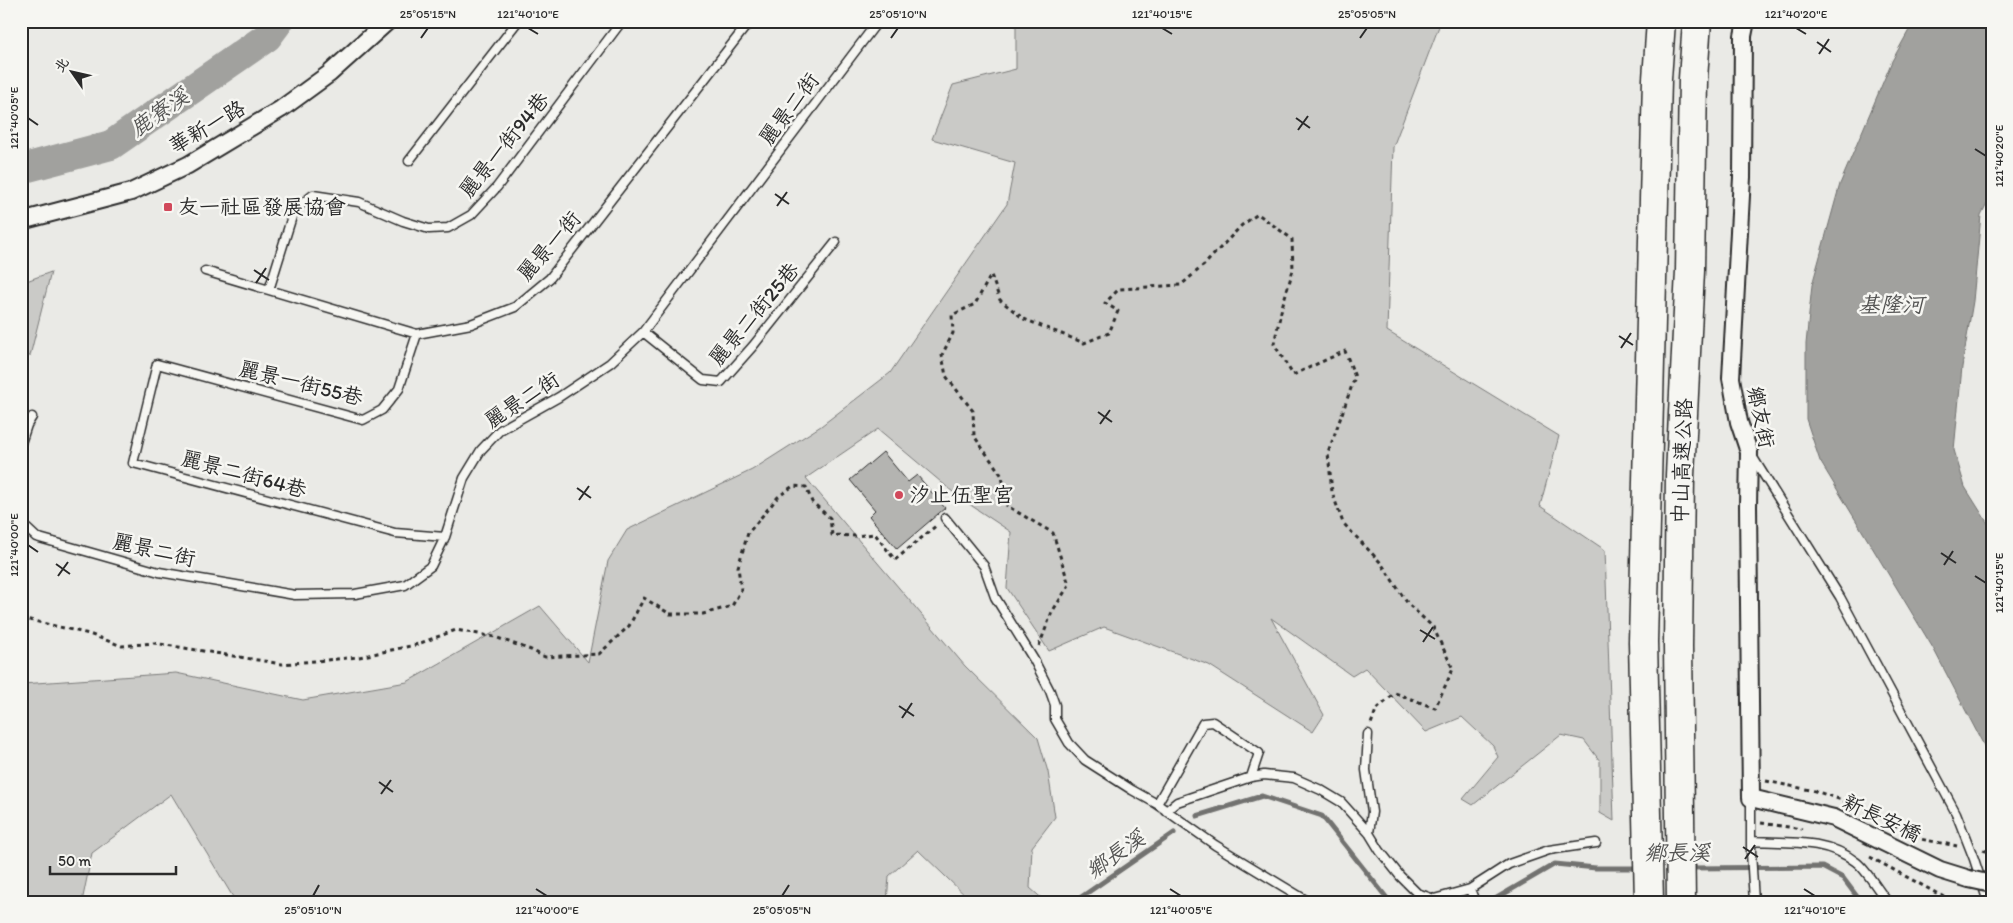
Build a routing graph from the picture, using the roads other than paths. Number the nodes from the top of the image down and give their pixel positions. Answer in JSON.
{"nodes":[{"id":1,"x":388,"y":21,"type":"edge"},
{"id":2,"x":518,"y":21,"type":"edge"},
{"id":3,"x":622,"y":21,"type":"edge"},
{"id":4,"x":750,"y":21,"type":"edge"},
{"id":5,"x":878,"y":21,"type":"edge"},
{"id":6,"x":1661,"y":21,"type":"edge"},
{"id":7,"x":1697,"y":21,"type":"edge"},
{"id":8,"x":1746,"y":21,"type":"edge"},
{"id":9,"x":409,"y":161,"type":"dead end"},
{"id":10,"x":21,"y":221,"type":"edge"},
{"id":11,"x":836,"y":242,"type":"dead end"},
{"id":12,"x":205,"y":271,"type":"dead end"},
{"id":13,"x":269,"y":290,"type":"junction"},
{"id":14,"x":643,"y":332,"type":"junction"},
{"id":15,"x":417,"y":334,"type":"junction"},
{"id":16,"x":157,"y":364,"type":"joint"},
{"id":17,"x":32,"y":417,"type":"dead end"},
{"id":18,"x":21,"y":443,"type":"edge"},
{"id":19,"x":1750,"y":452,"type":"junction"},
{"id":20,"x":945,"y":518,"type":"road end"},
{"id":21,"x":21,"y":523,"type":"edge"},
{"id":22,"x":446,"y":537,"type":"junction"},
{"id":23,"x":1368,"y":734,"type":"road end"},
{"id":24,"x":1251,"y":777,"type":"junction"},
{"id":25,"x":1751,"y":798,"type":"junction"},
{"id":26,"x":1157,"y":804,"type":"junction"},
{"id":27,"x":1166,"y":811,"type":"junction"},
{"id":28,"x":1369,"y":833,"type":"junction"},
{"id":29,"x":1751,"y":841,"type":"junction"},
{"id":30,"x":1596,"y":843,"type":"dead end"},
{"id":31,"x":1992,"y":884,"type":"edge"},
{"id":32,"x":1470,"y":888,"type":"junction"},
{"id":33,"x":1649,"y":900,"type":"edge"},
{"id":34,"x":1681,"y":900,"type":"edge"},
{"id":35,"x":1309,"y":902,"type":"edge"},
{"id":36,"x":1475,"y":902,"type":"edge"},
{"id":37,"x":1754,"y":902,"type":"edge"},
{"id":38,"x":1888,"y":902,"type":"edge"},
{"id":39,"x":1988,"y":902,"type":"edge"}],
"edges":[{"from":1,"to":10,"type":"street","name":"華新一路"},
{"from":2,"to":9,"type":"lane"},
{"from":3,"to":13,"type":"lane","name":"麗景一街94巷"},
{"from":4,"to":15,"type":"lane","name":"麗景一街"},
{"from":5,"to":14,"type":"lane","name":"麗景二街"},
{"from":6,"to":33,"type":"highway","name":"中山高速公路"},
{"from":7,"to":34,"type":"highway","name":"中山高速公路"},
{"from":8,"to":19,"type":"street","name":"鄉友街"},
{"from":11,"to":14,"type":"lane","name":"麗景二街25巷"},
{"from":12,"to":13,"type":"lane","name":"麗景一街"},
{"from":13,"to":15,"type":"lane","name":"麗景一街"},
{"from":14,"to":22,"type":"lane","name":"麗景二街"},
{"from":15,"to":16,"type":"lane","name":"麗景一街55巷"},
{"from":16,"to":22,"type":"lane","name":"麗景二街64巷"},
{"from":17,"to":18,"type":"lane"},
{"from":19,"to":25,"type":"street","name":"鄉友街"},
{"from":19,"to":39,"type":"lane"},
{"from":20,"to":26,"type":"lane"},
{"from":21,"to":22,"type":"lane","name":"麗景二街"},
{"from":23,"to":28,"type":"lane"},
{"from":24,"to":26,"type":"lane"},
{"from":24,"to":27,"type":"lane"},
{"from":24,"to":28,"type":"lane"},
{"from":25,"to":29,"type":"lane","name":"鄉友街"},
{"from":25,"to":31,"type":"street","name":"新長安橋","bridge":true},
{"from":26,"to":27,"type":"lane"},
{"from":27,"to":35,"type":"lane"},
{"from":28,"to":32,"type":"lane"},
{"from":29,"to":37,"type":"lane","name":"鄉友街"},
{"from":29,"to":38,"type":"lane"},
{"from":30,"to":32,"type":"lane"},
{"from":32,"to":36,"type":"lane"}]}
